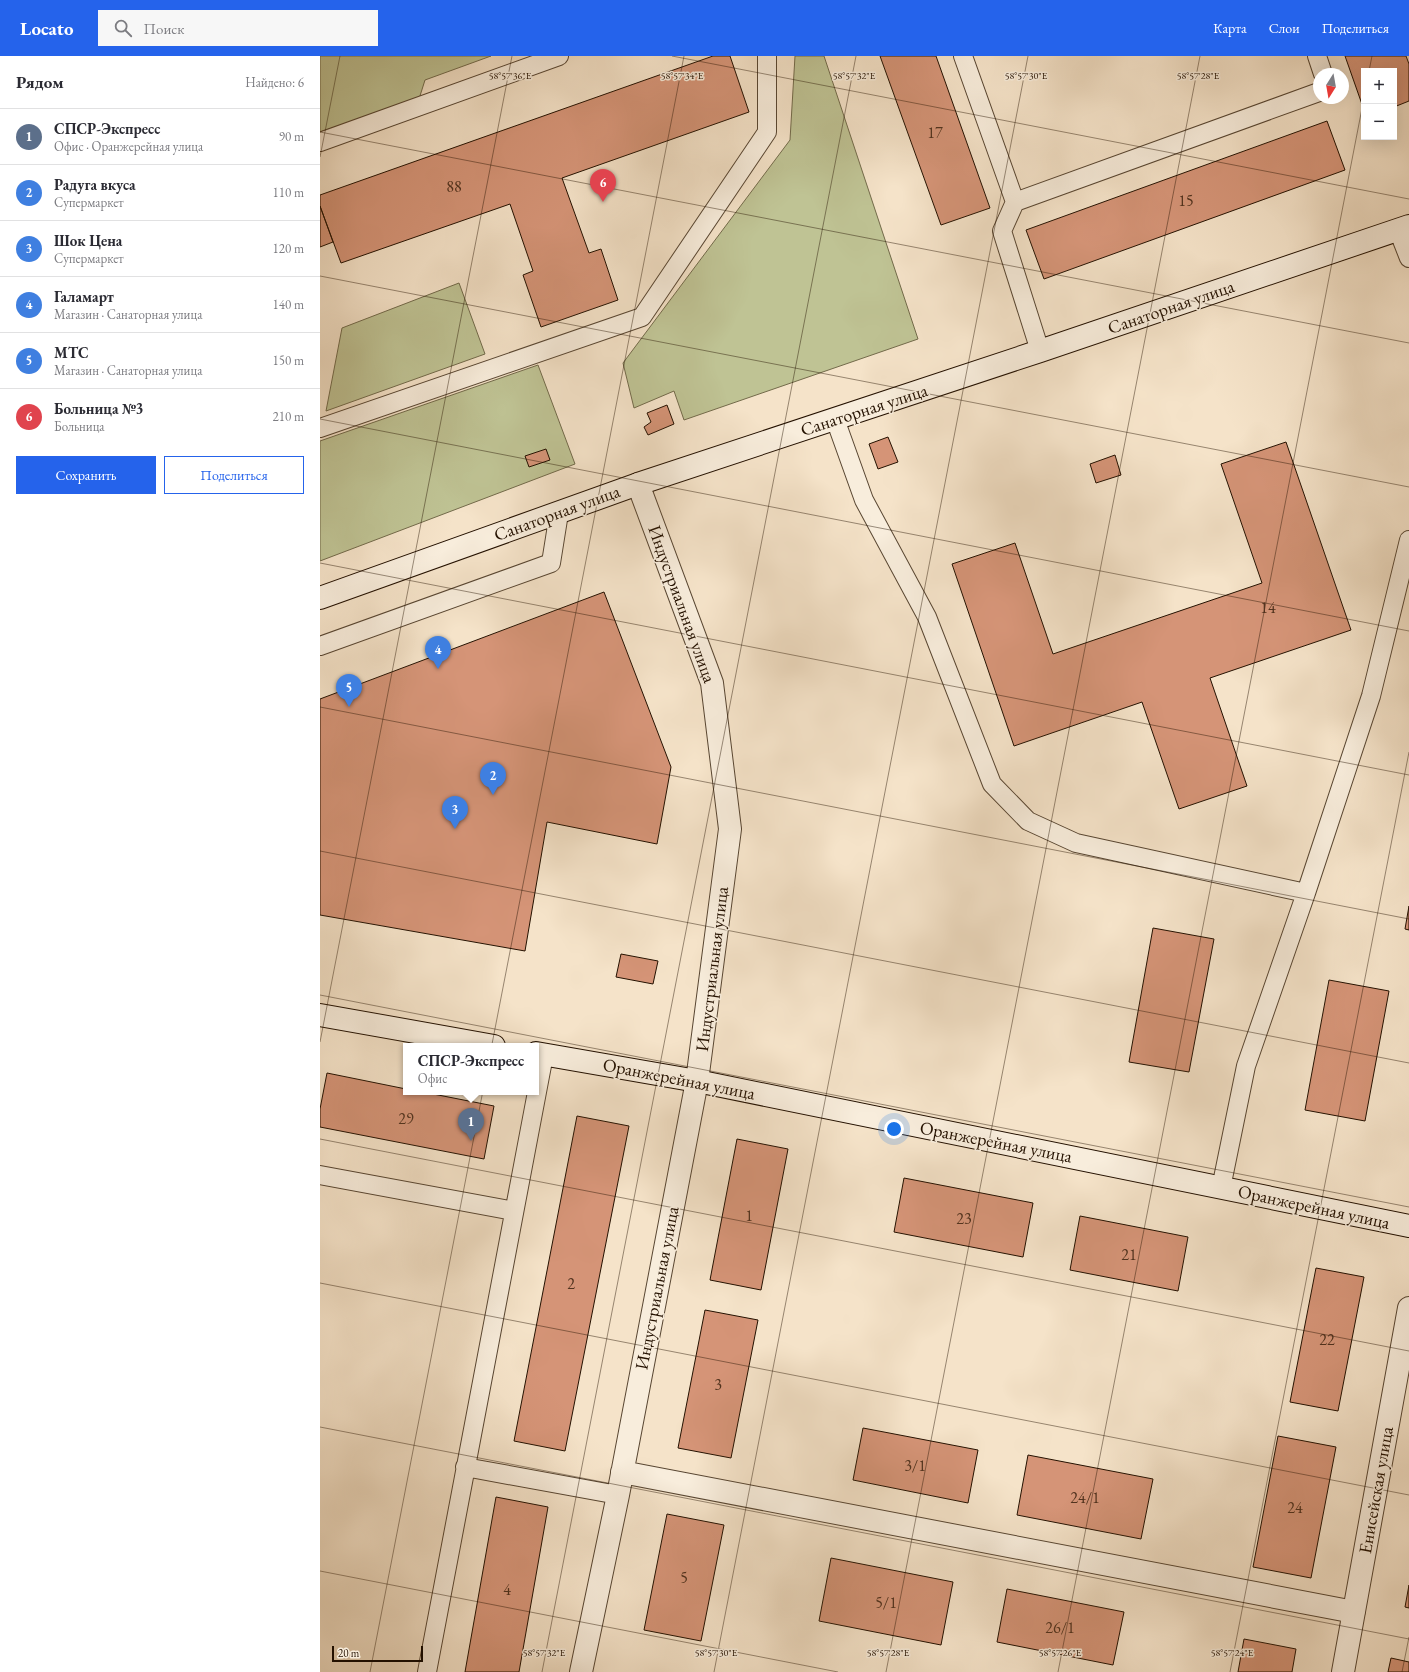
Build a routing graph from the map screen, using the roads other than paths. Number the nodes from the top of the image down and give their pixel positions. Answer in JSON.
{"nodes":[{"id":1,"x":558,"y":56,"type":"edge"},
{"id":2,"x":767,"y":56,"type":"edge"},
{"id":3,"x":963,"y":56,"type":"edge"},
{"id":4,"x":1317,"y":56,"type":"edge"},
{"id":5,"x":1321,"y":68,"type":"edge"},
{"id":6,"x":1313,"y":94,"type":"edge"},
{"id":7,"x":320,"y":142,"type":"edge"},
{"id":8,"x":1015,"y":202,"type":"junction"},
{"id":9,"x":1404,"y":228,"type":"edge"},
{"id":10,"x":1409,"y":258,"type":"edge"},
{"id":11,"x":1040,"y":352,"type":"junction"},
{"id":12,"x":835,"y":419,"type":"junction"},
{"id":13,"x":320,"y":428,"type":"edge"},
{"id":14,"x":638,"y":484,"type":"junction"},
{"id":15,"x":558,"y":513,"type":"junction"},
{"id":16,"x":1409,"y":540,"type":"edge"},
{"id":17,"x":320,"y":598,"type":"edge"},
{"id":18,"x":320,"y":646,"type":"edge"},
{"id":19,"x":1306,"y":893,"type":"junction"},
{"id":20,"x":320,"y":1015,"type":"edge"},
{"id":21,"x":477,"y":1043,"type":"edge"},
{"id":22,"x":540,"y":1054,"type":"edge"},
{"id":23,"x":697,"y":1082,"type":"junction"},
{"id":24,"x":533,"y":1095,"type":"edge"},
{"id":25,"x":320,"y":1174,"type":"edge"},
{"id":26,"x":1221,"y":1188,"type":"junction"},
{"id":27,"x":514,"y":1211,"type":"junction"},
{"id":28,"x":1409,"y":1226,"type":"edge"},
{"id":29,"x":1409,"y":1308,"type":"edge"},
{"id":30,"x":465,"y":1467,"type":"junction"},
{"id":31,"x":622,"y":1472,"type":"junction"},
{"id":32,"x":618,"y":1495,"type":"junction"},
{"id":33,"x":1354,"y":1612,"type":"junction"},
{"id":34,"x":426,"y":1672,"type":"edge"},
{"id":35,"x":581,"y":1672,"type":"edge"},
{"id":36,"x":1343,"y":1672,"type":"edge"}],
"edges":[{"from":1,"to":7,"type":"lane"},
{"from":2,"to":13,"type":"lane"},
{"from":3,"to":8,"type":"lane"},
{"from":4,"to":5,"type":"lane"},
{"from":6,"to":8,"type":"lane"},
{"from":8,"to":11,"type":"lane"},
{"from":9,"to":10,"type":"lane"},
{"from":9,"to":11,"type":"street","name":"Санаторная улица"},
{"from":11,"to":12,"type":"street","name":"Санаторная улица"},
{"from":12,"to":14,"type":"street","name":"Санаторная улица"},
{"from":12,"to":19,"type":"lane"},
{"from":14,"to":15,"type":"street","name":"Санаторная улица"},
{"from":14,"to":23,"type":"street","name":"Индустриальная улица"},
{"from":15,"to":17,"type":"street","name":"Санаторная улица"},
{"from":15,"to":18,"type":"lane"},
{"from":16,"to":19,"type":"lane"},
{"from":19,"to":26,"type":"lane"},
{"from":20,"to":21,"type":"street"},
{"from":22,"to":23,"type":"street","name":"Оранжерейная улица"},
{"from":23,"to":26,"type":"street","name":"Оранжерейная улица"},
{"from":23,"to":31,"type":"street","name":"Индустриальная улица"},
{"from":24,"to":27,"type":"lane"},
{"from":25,"to":27,"type":"lane"},
{"from":26,"to":28,"type":"street","name":"Оранжерейная улица"},
{"from":27,"to":30,"type":"lane"},
{"from":29,"to":33,"type":"street","name":"Енисейская улица"},
{"from":30,"to":32,"type":"lane"},
{"from":30,"to":34,"type":"lane"},
{"from":31,"to":32,"type":"street","name":"Индустриальная улица"},
{"from":31,"to":33,"type":"street"},
{"from":32,"to":35,"type":"street","name":"Индустриальная улица"},
{"from":33,"to":36,"type":"street","name":"Енисейская улица"}]}
